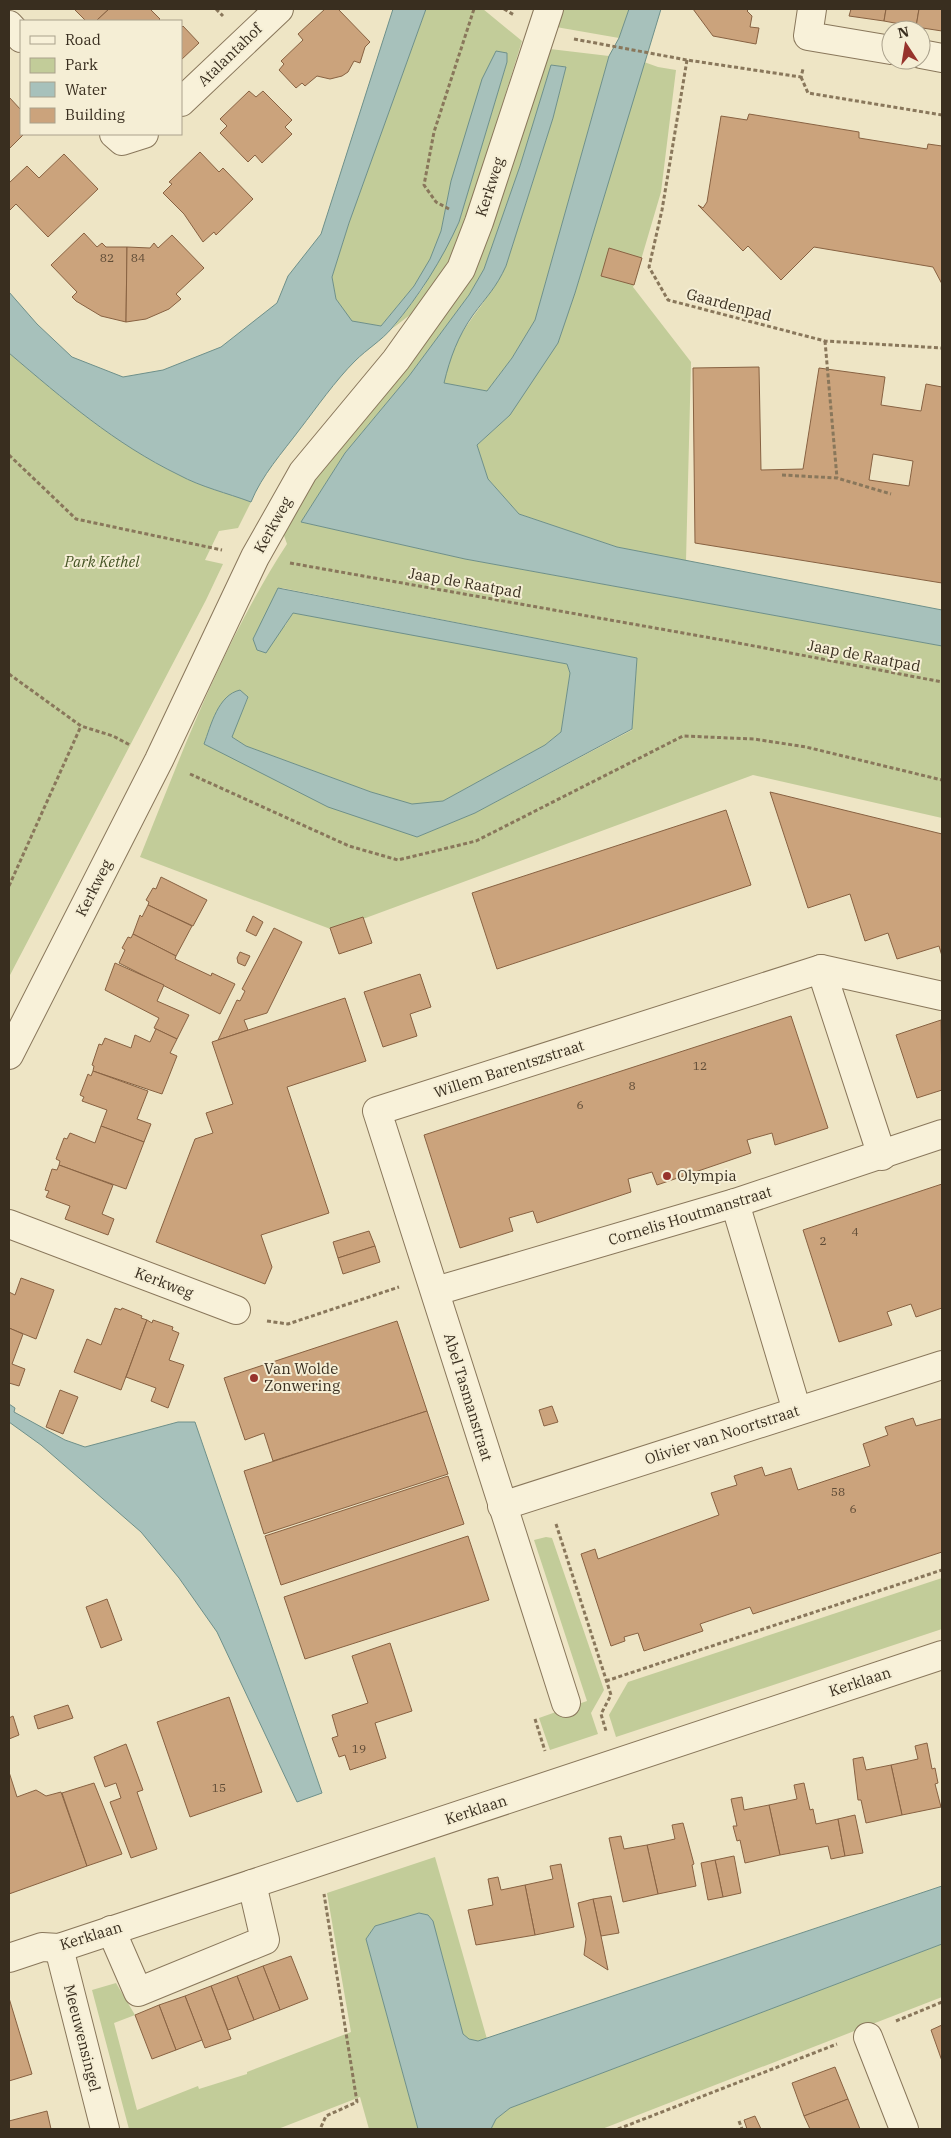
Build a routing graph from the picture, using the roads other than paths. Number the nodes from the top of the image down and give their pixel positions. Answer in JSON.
{"nodes":[{"id":1,"x":279,"y":9,"type":"edge"},
{"id":2,"x":549,"y":9,"type":"edge"},
{"id":3,"x":812,"y":9,"type":"edge"},
{"id":4,"x":9,"y":25,"type":"edge"},
{"id":5,"x":20,"y":37,"type":"edge"},
{"id":6,"x":881,"y":48,"type":"edge"},
{"id":7,"x":182,"y":101,"type":"edge"},
{"id":8,"x":115,"y":135,"type":"edge"},
{"id":9,"x":141,"y":135,"type":"edge"},
{"id":10,"x":821,"y":970,"type":"junction"},
{"id":11,"x":942,"y":996,"type":"edge"},
{"id":12,"x":9,"y":1055,"type":"edge"},
{"id":13,"x":942,"y":1134,"type":"edge"},
{"id":14,"x":882,"y":1156,"type":"junction"},
{"id":15,"x":735,"y":1203,"type":"junction"},
{"id":16,"x":9,"y":1224,"type":"edge"},
{"id":17,"x":436,"y":1291,"type":"junction"},
{"id":18,"x":236,"y":1310,"type":"road end"},
{"id":19,"x":942,"y":1365,"type":"edge"},
{"id":20,"x":797,"y":1411,"type":"junction"},
{"id":21,"x":502,"y":1506,"type":"junction"},
{"id":22,"x":942,"y":1655,"type":"edge"},
{"id":23,"x":566,"y":1703,"type":"road end"},
{"id":24,"x":252,"y":1884,"type":"junction"},
{"id":25,"x":111,"y":1930,"type":"junction"},
{"id":26,"x":59,"y":1948,"type":"junction"},
{"id":27,"x":9,"y":1958,"type":"edge"},
{"id":28,"x":868,"y":2037,"type":"dead end"},
{"id":29,"x":105,"y":2129,"type":"edge"},
{"id":30,"x":904,"y":2129,"type":"edge"}],
"edges":[{"from":1,"to":7,"type":"street","name":"Atalantahof"},
{"from":2,"to":12,"type":"street","name":"Kerkweg"},
{"from":3,"to":6,"type":"street"},
{"from":4,"to":5,"type":"street"},
{"from":8,"to":9,"type":"street"},
{"from":10,"to":11,"type":"street","name":"Willem Barentszstraat"},
{"from":10,"to":14,"type":"street"},
{"from":10,"to":17,"type":"street","name":"Willem Barentszstraat"},
{"from":13,"to":14,"type":"street","name":"Cornelis Houtmanstraat"},
{"from":14,"to":15,"type":"street","name":"Cornelis Houtmanstraat"},
{"from":15,"to":17,"type":"street","name":"Cornelis Houtmanstraat"},
{"from":15,"to":20,"type":"street"},
{"from":16,"to":18,"type":"street","name":"Kerkweg"},
{"from":17,"to":21,"type":"street","name":"Abel Tasmanstraat"},
{"from":19,"to":20,"type":"street","name":"Olivier van Noortstraat"},
{"from":20,"to":21,"type":"street","name":"Olivier van Noortstraat"},
{"from":21,"to":23,"type":"street","name":"Abel Tasmanstraat"},
{"from":22,"to":24,"type":"street","name":"Kerklaan"},
{"from":24,"to":25,"type":"street","name":"Kerklaan"},
{"from":24,"to":25,"type":"street"},
{"from":25,"to":26,"type":"street","name":"Kerklaan"},
{"from":26,"to":27,"type":"street","name":"Kerklaan"},
{"from":26,"to":29,"type":"street","name":"Meeuwensingel"},
{"from":28,"to":30,"type":"street"}]}
